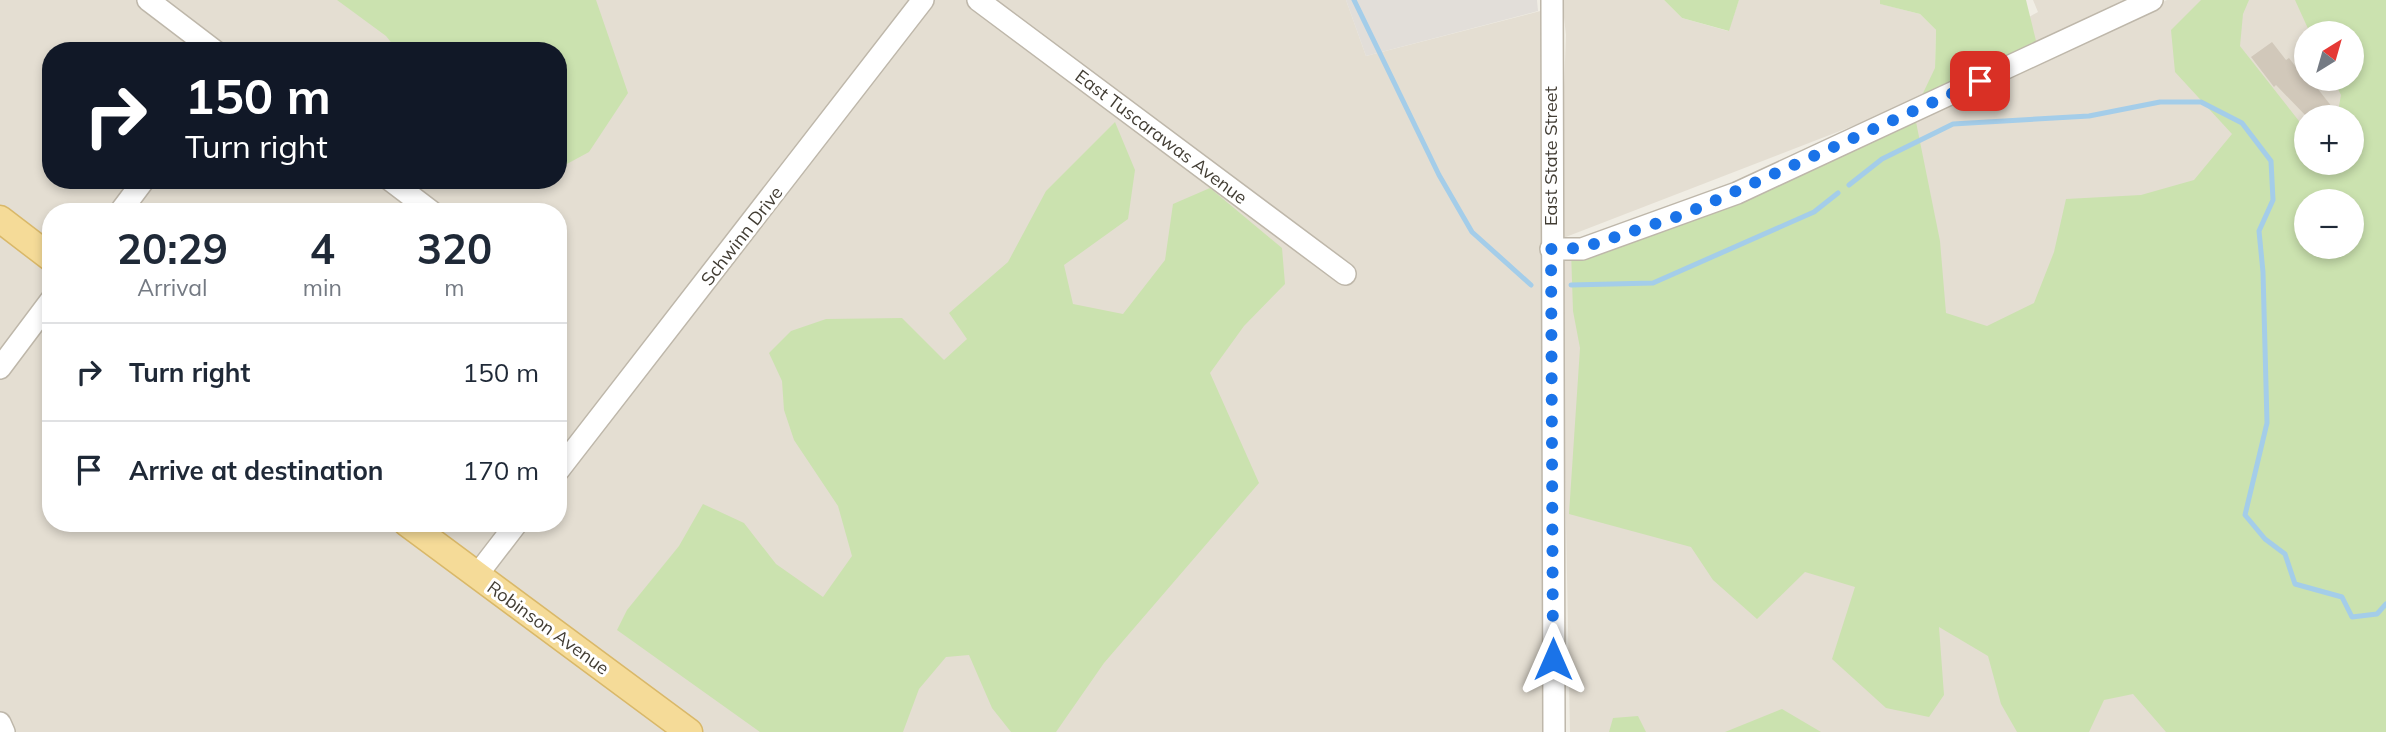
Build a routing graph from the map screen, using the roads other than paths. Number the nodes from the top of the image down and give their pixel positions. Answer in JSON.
{"nodes":[{"id":1,"x":148,"y":0,"type":"edge"},
{"id":2,"x":923,"y":0,"type":"edge"},
{"id":3,"x":978,"y":0,"type":"edge"},
{"id":4,"x":1552,"y":0,"type":"edge"},
{"id":5,"x":2152,"y":0,"type":"edge"},
{"id":6,"x":203,"y":42,"type":"edge"},
{"id":7,"x":402,"y":189,"type":"edge"},
{"id":8,"x":420,"y":203,"type":"edge"},
{"id":9,"x":0,"y":219,"type":"edge"},
{"id":10,"x":1551,"y":249,"type":"junction"},
{"id":11,"x":42,"y":251,"type":"edge"},
{"id":12,"x":1345,"y":274,"type":"dead end"},
{"id":13,"x":42,"y":312,"type":"edge"},
{"id":14,"x":0,"y":368,"type":"edge"},
{"id":15,"x":567,"y":459,"type":"edge"},
{"id":16,"x":419,"y":532,"type":"edge"},
{"id":17,"x":510,"y":532,"type":"edge"},
{"id":18,"x":477,"y":575,"type":"junction"},
{"id":19,"x":0,"y":723,"type":"edge"},
{"id":20,"x":4,"y":732,"type":"edge"},
{"id":21,"x":689,"y":732,"type":"edge"},
{"id":22,"x":1554,"y":732,"type":"edge"}],
"edges":[{"from":1,"to":6,"type":"street"},
{"from":2,"to":15,"type":"street","name":"Schwinn Drive"},
{"from":3,"to":12,"type":"street","name":"East Tuscarawas Avenue"},
{"from":4,"to":10,"type":"street","name":"East State Street"},
{"from":5,"to":10,"type":"street"},
{"from":7,"to":8,"type":"street"},
{"from":9,"to":11,"type":"main road"},
{"from":10,"to":22,"type":"street","name":"East State Street"},
{"from":13,"to":14,"type":"street"},
{"from":16,"to":18,"type":"main road","name":"Robinson Avenue"},
{"from":17,"to":18,"type":"street"},
{"from":18,"to":21,"type":"main road","name":"Robinson Avenue"},
{"from":19,"to":20,"type":"street"}]}
